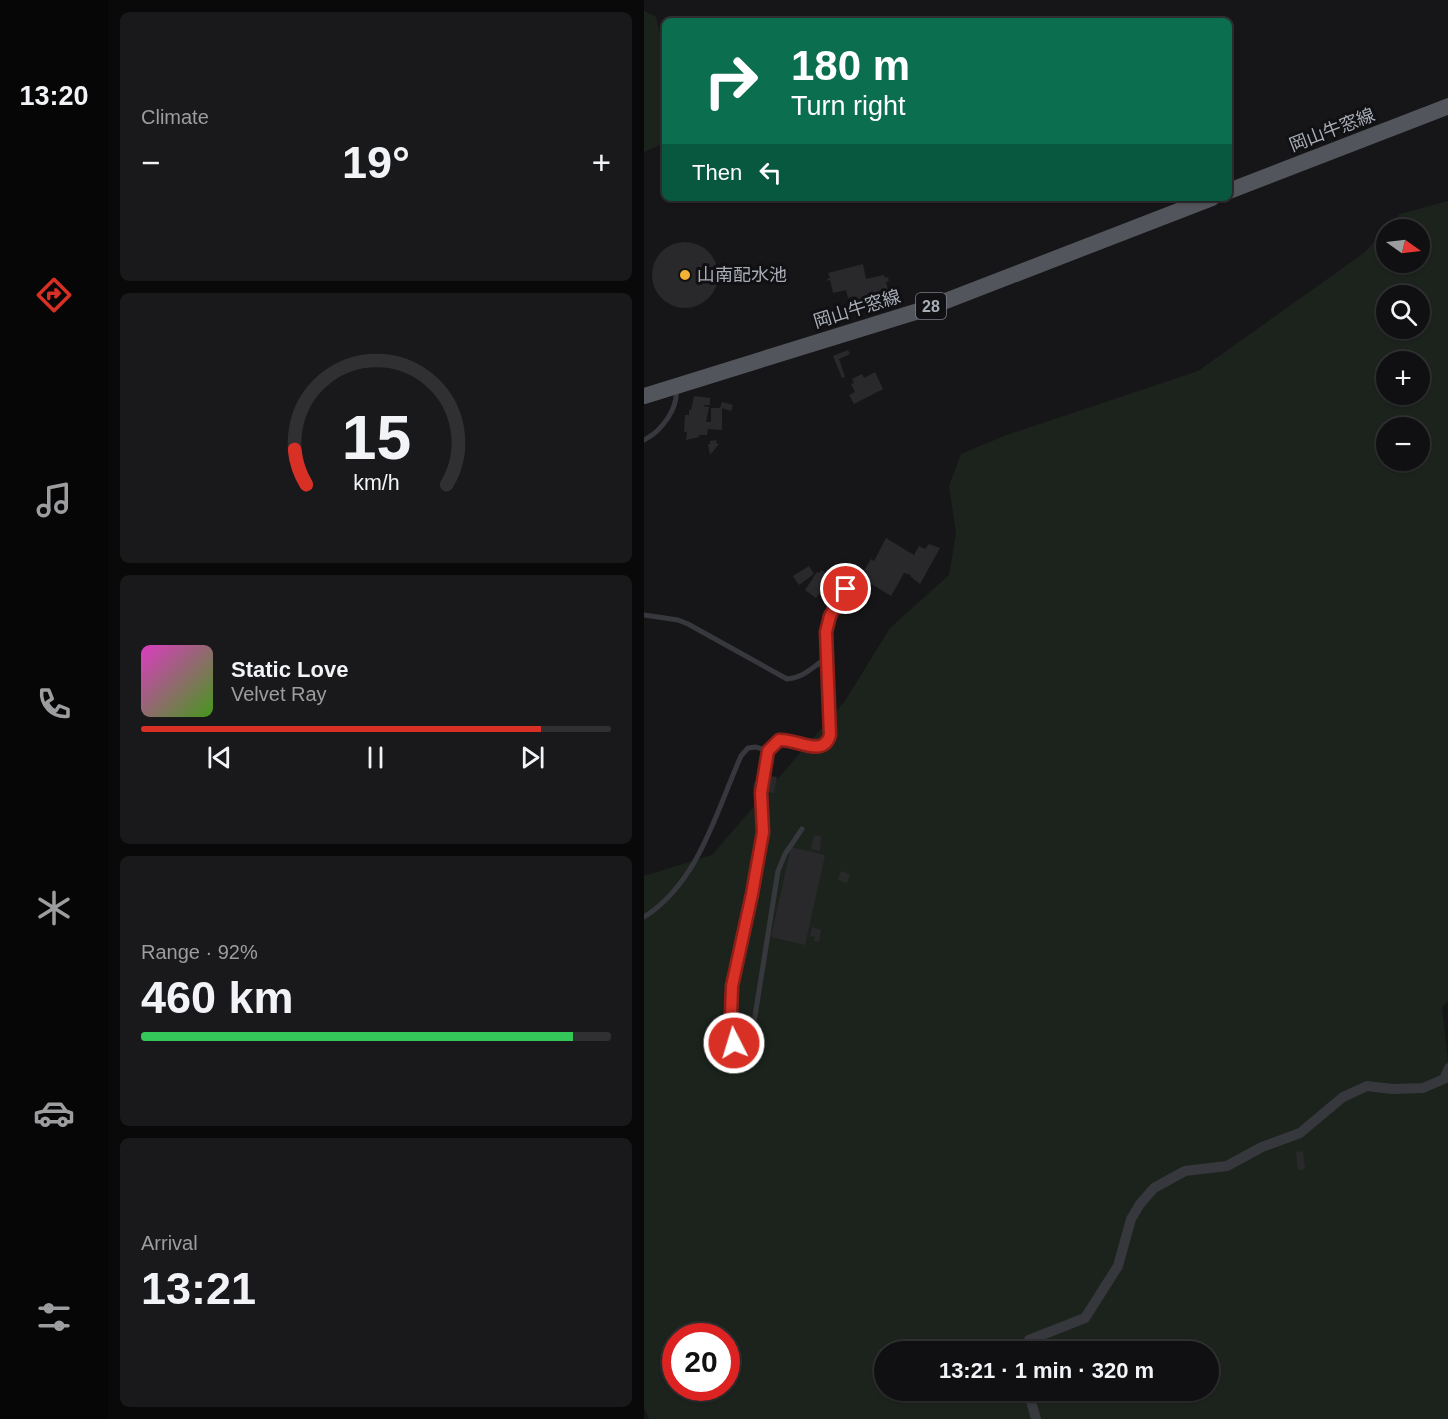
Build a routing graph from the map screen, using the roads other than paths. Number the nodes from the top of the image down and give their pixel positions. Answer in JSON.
{"nodes":[{"id":1,"x":1448,"y":106,"type":"edge"},
{"id":2,"x":1232,"y":190,"type":"edge"},
{"id":3,"x":1204,"y":201,"type":"edge"},
{"id":4,"x":675,"y":386,"type":"junction"},
{"id":5,"x":644,"y":396,"type":"edge"},
{"id":6,"x":644,"y":440,"type":"edge"},
{"id":7,"x":846,"y":589,"type":"dead end"},
{"id":8,"x":644,"y":615,"type":"edge"},
{"id":9,"x":827,"y":658,"type":"junction"},
{"id":10,"x":768,"y":751,"type":"junction"},
{"id":11,"x":802,"y":829,"type":"dead end"},
{"id":12,"x":644,"y":917,"type":"edge"},
{"id":13,"x":1448,"y":1068,"type":"edge"},
{"id":14,"x":1028,"y":1341,"type":"edge"},
{"id":15,"x":1031,"y":1401,"type":"edge"},
{"id":16,"x":1036,"y":1419,"type":"edge"}],
"edges":[{"from":1,"to":2,"type":"main road","name":"岡山牛窓線"},
{"from":3,"to":4,"type":"main road","name":"岡山牛窓線","number":"28"},
{"from":4,"to":5,"type":"main road","name":"岡山牛窓線","number":"28"},
{"from":4,"to":6,"type":"lane"},
{"from":7,"to":9,"type":"lane"},
{"from":8,"to":9,"type":"lane"},
{"from":9,"to":10,"type":"lane"},
{"from":10,"to":11,"type":"lane"},
{"from":10,"to":12,"type":"lane"},
{"from":13,"to":14,"type":"street"},
{"from":15,"to":16,"type":"street"}]}
